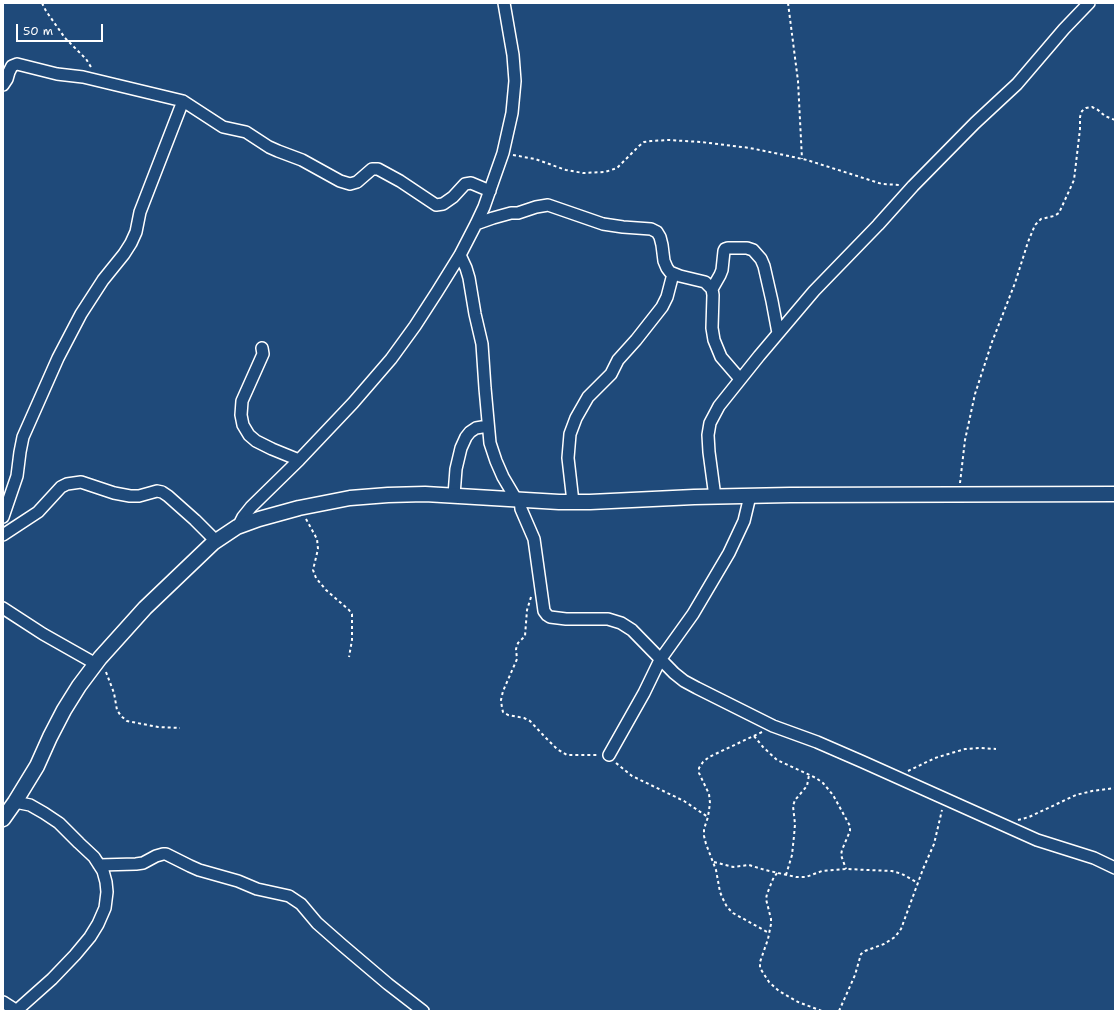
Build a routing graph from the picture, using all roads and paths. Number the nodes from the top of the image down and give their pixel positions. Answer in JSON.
{"nodes":[{"id":1,"x":42,"y":3,"type":"edge"},
{"id":2,"x":504,"y":3,"type":"edge"},
{"id":3,"x":788,"y":3,"type":"edge"},
{"id":4,"x":1089,"y":3,"type":"edge"},
{"id":5,"x":100,"y":81,"type":"junction"},
{"id":6,"x":3,"y":85,"type":"edge"},
{"id":7,"x":183,"y":101,"type":"junction"},
{"id":8,"x":1115,"y":120,"type":"edge"},
{"id":9,"x":503,"y":153,"type":"junction"},
{"id":10,"x":802,"y":159,"type":"junction"},
{"id":11,"x":913,"y":186,"type":"junction"},
{"id":12,"x":490,"y":191,"type":"junction"},
{"id":13,"x":476,"y":224,"type":"junction"},
{"id":14,"x":460,"y":255,"type":"junction"},
{"id":15,"x":673,"y":274,"type":"junction"},
{"id":16,"x":712,"y":289,"type":"junction"},
{"id":17,"x":778,"y":333,"type":"junction"},
{"id":18,"x":262,"y":348,"type":"dead end"},
{"id":19,"x":740,"y":379,"type":"junction"},
{"id":20,"x":488,"y":426,"type":"junction"},
{"id":21,"x":299,"y":460,"type":"junction"},
{"id":22,"x":959,"y":494,"type":"junction"},
{"id":23,"x":1115,"y":494,"type":"edge"},
{"id":24,"x":454,"y":495,"type":"junction"},
{"id":25,"x":750,"y":496,"type":"junction"},
{"id":26,"x":715,"y":497,"type":"junction"},
{"id":27,"x":518,"y":499,"type":"junction"},
{"id":28,"x":573,"y":502,"type":"junction"},
{"id":29,"x":299,"y":508,"type":"junction"},
{"id":30,"x":3,"y":517,"type":"edge"},
{"id":31,"x":238,"y":527,"type":"junction"},
{"id":32,"x":3,"y":535,"type":"edge"},
{"id":33,"x":216,"y":541,"type":"junction"},
{"id":34,"x":531,"y":594,"type":"dead end"},
{"id":35,"x":3,"y":608,"type":"edge"},
{"id":36,"x":349,"y":656,"type":"dead end"},
{"id":37,"x":660,"y":660,"type":"junction"},
{"id":38,"x":98,"y":661,"type":"junction"},
{"id":39,"x":773,"y":726,"type":"junction"},
{"id":40,"x":180,"y":728,"type":"dead end"},
{"id":41,"x":754,"y":736,"type":"junction"},
{"id":42,"x":996,"y":749,"type":"dead end"},
{"id":43,"x":610,"y":755,"type":"junction"},
{"id":44,"x":809,"y":775,"type":"junction"},
{"id":45,"x":896,"y":777,"type":"junction"},
{"id":46,"x":1115,"y":788,"type":"edge"},
{"id":47,"x":946,"y":799,"type":"junction"},
{"id":48,"x":15,"y":802,"type":"junction"},
{"id":49,"x":708,"y":817,"type":"junction"},
{"id":50,"x":3,"y":819,"type":"edge"},
{"id":51,"x":1002,"y":824,"type":"junction"},
{"id":52,"x":714,"y":862,"type":"junction"},
{"id":53,"x":99,"y":865,"type":"junction"},
{"id":54,"x":1115,"y":868,"type":"edge"},
{"id":55,"x":846,"y":869,"type":"junction"},
{"id":56,"x":777,"y":873,"type":"junction"},
{"id":57,"x":786,"y":875,"type":"junction"},
{"id":58,"x":918,"y":883,"type":"junction"},
{"id":59,"x":769,"y":933,"type":"junction"},
{"id":60,"x":3,"y":1002,"type":"edge"},
{"id":61,"x":17,"y":1011,"type":"edge"},
{"id":62,"x":424,"y":1011,"type":"edge"},
{"id":63,"x":822,"y":1011,"type":"edge"},
{"id":64,"x":839,"y":1011,"type":"edge"}],
"edges":[{"from":1,"to":5,"type":"path"},
{"from":2,"to":9,"type":"street"},
{"from":3,"to":10,"type":"path"},
{"from":4,"to":11,"type":"street"},
{"from":5,"to":6,"type":"street"},
{"from":5,"to":7,"type":"street"},
{"from":7,"to":12,"type":"street"},
{"from":7,"to":30,"type":"street"},
{"from":8,"to":22,"type":"path"},
{"from":9,"to":10,"type":"path"},
{"from":9,"to":12,"type":"street"},
{"from":10,"to":11,"type":"path"},
{"from":11,"to":17,"type":"street"},
{"from":12,"to":13,"type":"street"},
{"from":13,"to":14,"type":"street"},
{"from":13,"to":15,"type":"street"},
{"from":14,"to":20,"type":"street"},
{"from":14,"to":21,"type":"street"},
{"from":15,"to":16,"type":"street"},
{"from":15,"to":28,"type":"street"},
{"from":16,"to":17,"type":"street"},
{"from":16,"to":19,"type":"street"},
{"from":17,"to":19,"type":"street"},
{"from":18,"to":21,"type":"street"},
{"from":19,"to":26,"type":"street"},
{"from":20,"to":24,"type":"street"},
{"from":20,"to":27,"type":"street"},
{"from":21,"to":31,"type":"street"},
{"from":22,"to":23,"type":"street"},
{"from":22,"to":25,"type":"street"},
{"from":24,"to":27,"type":"street"},
{"from":24,"to":29,"type":"street"},
{"from":25,"to":26,"type":"street"},
{"from":25,"to":37,"type":"street"},
{"from":26,"to":28,"type":"street"},
{"from":27,"to":28,"type":"street"},
{"from":27,"to":37,"type":"street"},
{"from":29,"to":31,"type":"street"},
{"from":29,"to":36,"type":"path"},
{"from":31,"to":33,"type":"street"},
{"from":32,"to":33,"type":"street"},
{"from":33,"to":38,"type":"street"},
{"from":34,"to":43,"type":"path"},
{"from":35,"to":38,"type":"street"},
{"from":37,"to":39,"type":"street"},
{"from":37,"to":43,"type":"street"},
{"from":38,"to":40,"type":"path"},
{"from":38,"to":48,"type":"street"},
{"from":39,"to":41,"type":"path"},
{"from":39,"to":45,"type":"street"},
{"from":41,"to":44,"type":"path"},
{"from":41,"to":49,"type":"path"},
{"from":42,"to":45,"type":"path"},
{"from":43,"to":49,"type":"path"},
{"from":44,"to":55,"type":"path"},
{"from":44,"to":57,"type":"path"},
{"from":45,"to":47,"type":"street"},
{"from":46,"to":51,"type":"path"},
{"from":47,"to":51,"type":"street"},
{"from":47,"to":58,"type":"path"},
{"from":48,"to":50,"type":"street"},
{"from":48,"to":53,"type":"street"},
{"from":49,"to":52,"type":"path"},
{"from":51,"to":54,"type":"street"},
{"from":52,"to":56,"type":"path"},
{"from":52,"to":59,"type":"path"},
{"from":53,"to":61,"type":"street"},
{"from":53,"to":62,"type":"street"},
{"from":55,"to":57,"type":"path"},
{"from":55,"to":58,"type":"path"},
{"from":56,"to":57,"type":"path"},
{"from":56,"to":59,"type":"path"},
{"from":58,"to":64,"type":"path"},
{"from":59,"to":63,"type":"path"},
{"from":60,"to":61,"type":"street"}]}
